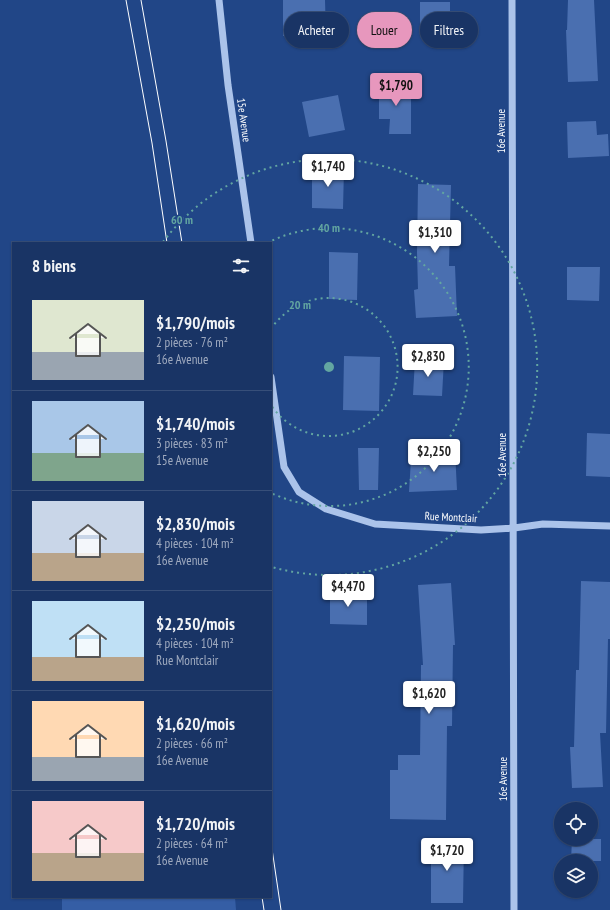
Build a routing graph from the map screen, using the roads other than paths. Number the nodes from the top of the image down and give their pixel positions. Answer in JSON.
{"nodes":[{"id":1,"x":219,"y":0,"type":"edge"},
{"id":2,"x":512,"y":0,"type":"edge"},
{"id":3,"x":251,"y":242,"type":"edge"},
{"id":4,"x":272,"y":384,"type":"edge"},
{"id":5,"x":610,"y":526,"type":"edge"},
{"id":6,"x":514,"y":528,"type":"junction"},
{"id":7,"x":514,"y":910,"type":"edge"}],
"edges":[{"from":1,"to":3,"type":"street","name":"15e Avenue"},
{"from":2,"to":6,"type":"street","name":"16e Avenue"},
{"from":4,"to":6,"type":"street","name":"Rue Montclair"},
{"from":5,"to":6,"type":"street","name":"Rue Montclair"},
{"from":6,"to":7,"type":"street","name":"16e Avenue"}]}
